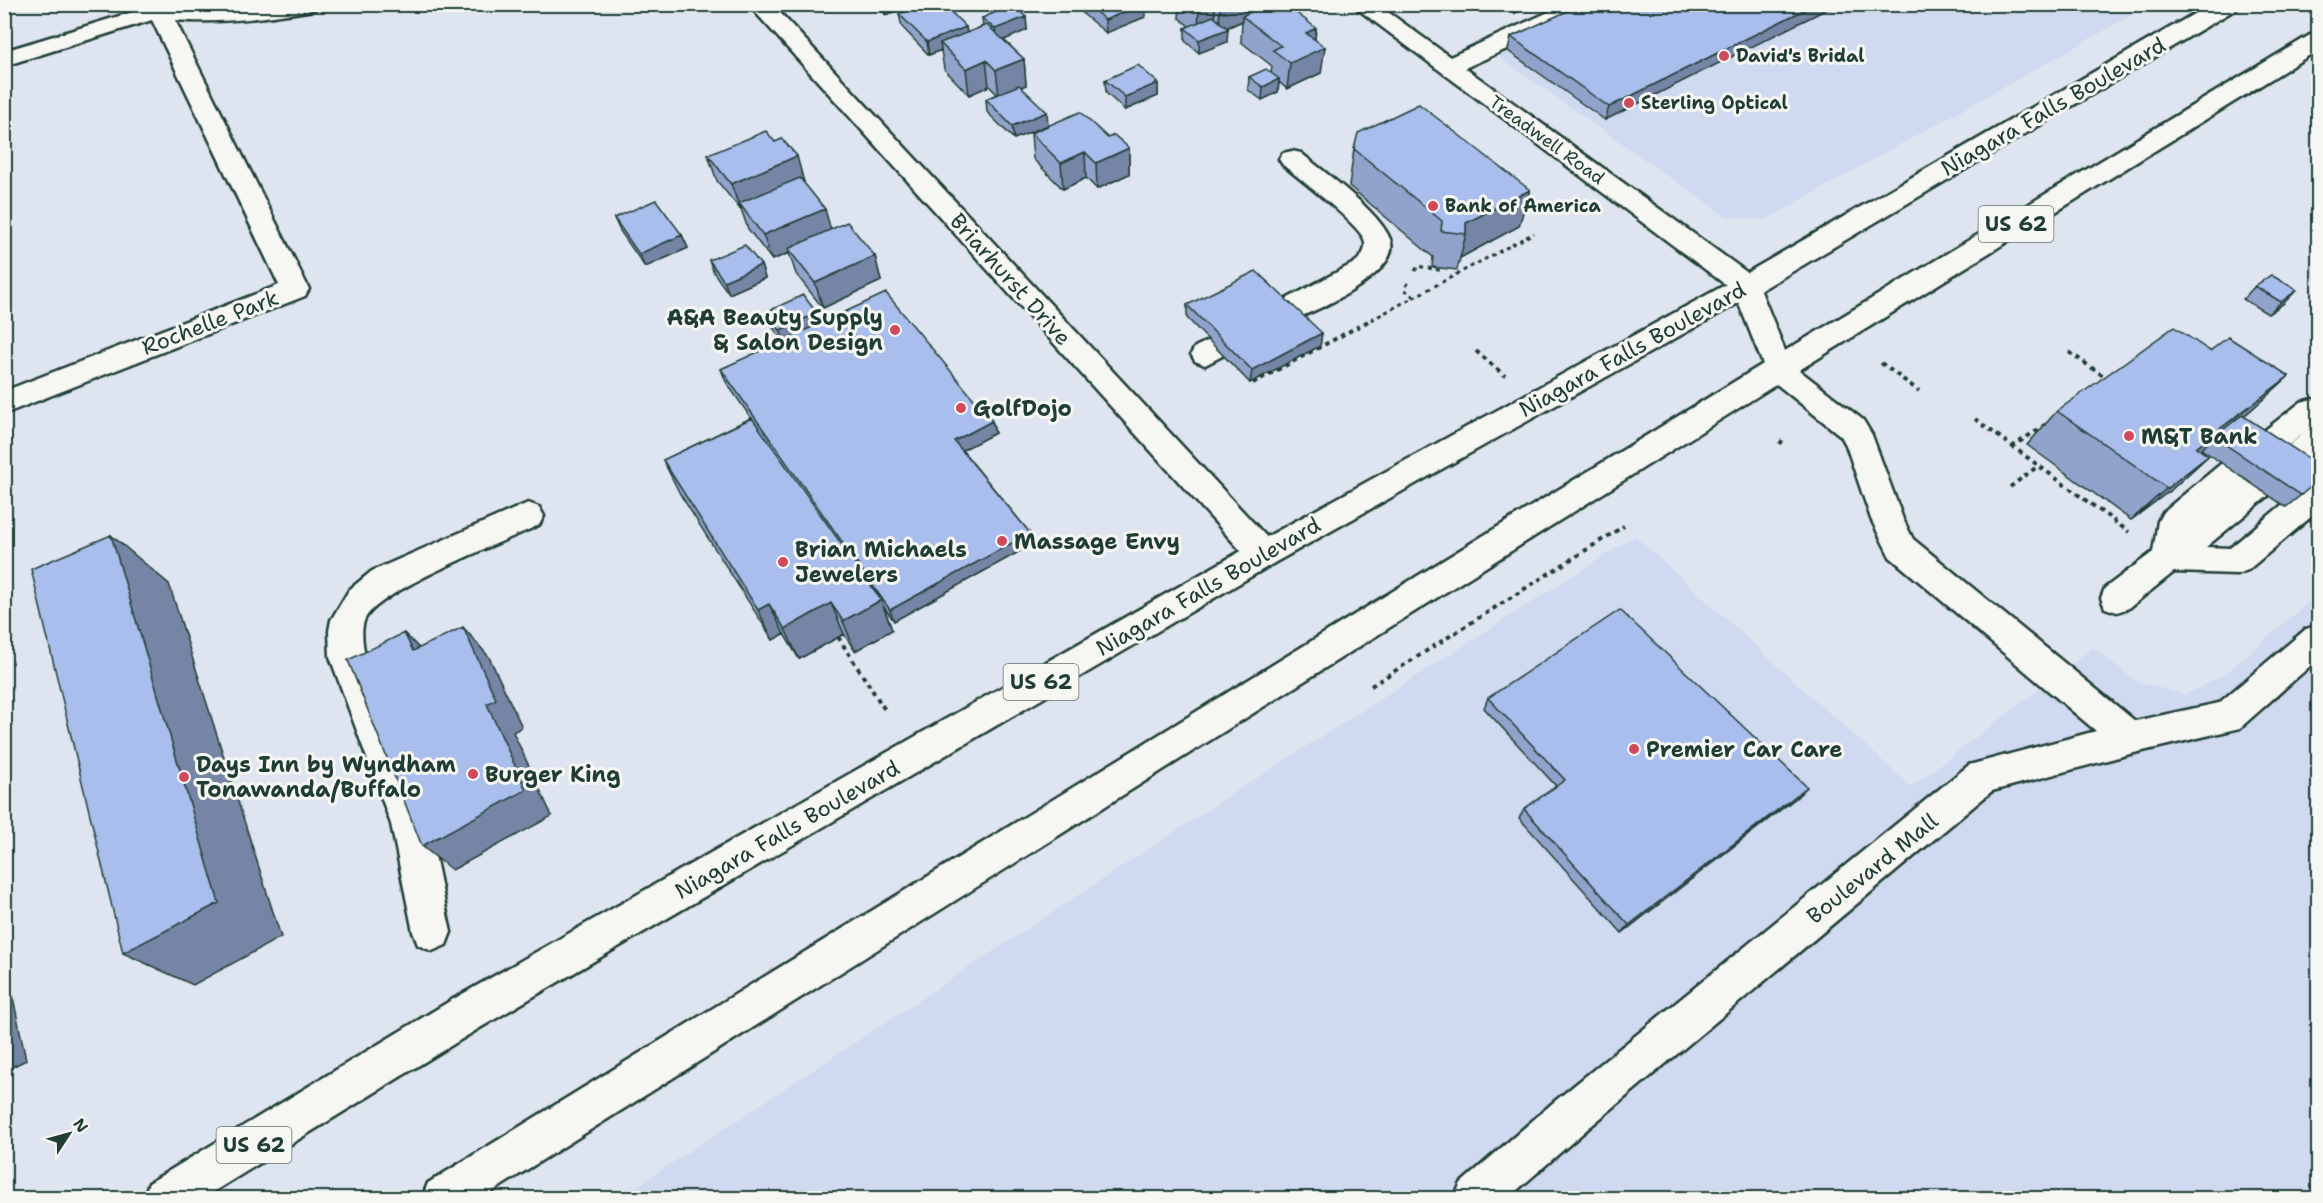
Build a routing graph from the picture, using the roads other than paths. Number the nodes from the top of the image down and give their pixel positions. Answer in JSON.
{"nodes":[{"id":1,"x":307,"y":4,"type":"edge"},
{"id":2,"x":759,"y":4,"type":"edge"},
{"id":3,"x":1362,"y":4,"type":"edge"},
{"id":4,"x":1586,"y":4,"type":"edge"},
{"id":5,"x":2228,"y":4,"type":"edge"},
{"id":6,"x":157,"y":8,"type":"edge"},
{"id":7,"x":2319,"y":40,"type":"edge"},
{"id":8,"x":4,"y":59,"type":"edge"},
{"id":9,"x":1448,"y":67,"type":"junction"},
{"id":10,"x":1292,"y":159,"type":"dead end"},
{"id":11,"x":1746,"y":286,"type":"junction"},
{"id":12,"x":1285,"y":312,"type":"edge"},
{"id":13,"x":1778,"y":369,"type":"junction"},
{"id":14,"x":4,"y":403,"type":"edge"},
{"id":15,"x":2315,"y":424,"type":"edge"},
{"id":16,"x":2274,"y":457,"type":"edge"},
{"id":17,"x":2245,"y":479,"type":"dead end"},
{"id":18,"x":2319,"y":493,"type":"edge"},
{"id":19,"x":528,"y":516,"type":"dead end"},
{"id":20,"x":1263,"y":554,"type":"junction"},
{"id":21,"x":2168,"y":559,"type":"junction"},
{"id":22,"x":2117,"y":598,"type":"dead end"},
{"id":23,"x":2319,"y":639,"type":"edge"},
{"id":24,"x":2130,"y":738,"type":"junction"},
{"id":25,"x":432,"y":932,"type":"dead end"},
{"id":26,"x":164,"y":1198,"type":"edge"},
{"id":27,"x":443,"y":1198,"type":"edge"},
{"id":28,"x":1476,"y":1198,"type":"edge"}],
"edges":[{"from":1,"to":6,"type":"main road"},
{"from":2,"to":20,"type":"main road","name":"Briarhurst Drive"},
{"from":3,"to":9,"type":"main road","name":"Treadwell Road"},
{"from":4,"to":9,"type":"main road"},
{"from":5,"to":11,"type":"main road","name":"Niagara Falls Boulevard","number":"US 62"},
{"from":6,"to":8,"type":"main road"},
{"from":6,"to":14,"type":"main road","name":"Rochelle Park"},
{"from":7,"to":13,"type":"main road","number":"US 62"},
{"from":9,"to":11,"type":"main road","name":"Treadwell Road"},
{"from":10,"to":12,"type":"main road"},
{"from":11,"to":13,"type":"main road"},
{"from":11,"to":20,"type":"main road","name":"Niagara Falls Boulevard","number":"US 62"},
{"from":13,"to":24,"type":"main road"},
{"from":13,"to":27,"type":"main road","number":"US 62"},
{"from":15,"to":16,"type":"main road"},
{"from":17,"to":21,"type":"main road"},
{"from":18,"to":21,"type":"main road"},
{"from":19,"to":25,"type":"main road"},
{"from":20,"to":26,"type":"main road","name":"Niagara Falls Boulevard","number":"US 62"},
{"from":21,"to":22,"type":"main road"},
{"from":23,"to":24,"type":"main road","name":"Boulevard Mall"},
{"from":24,"to":28,"type":"main road","name":"Boulevard Mall"}]}
